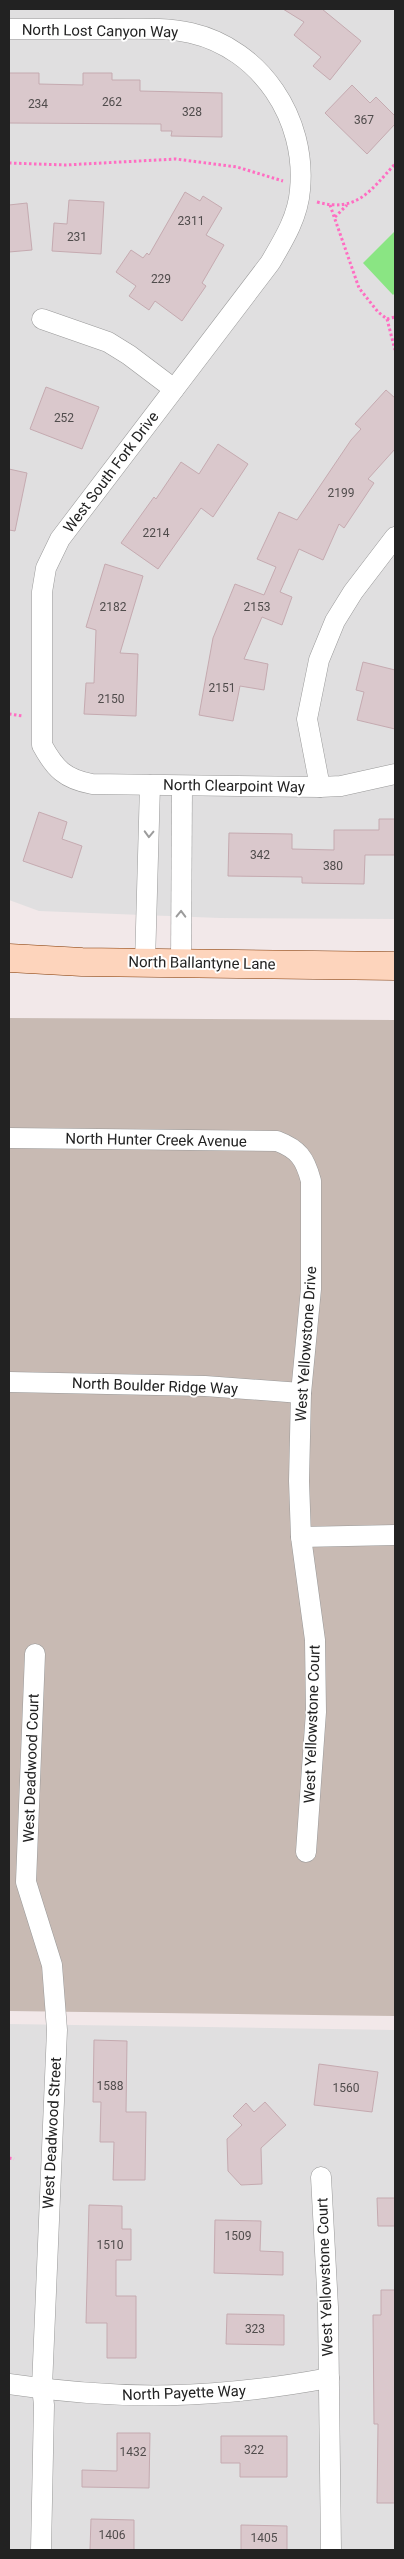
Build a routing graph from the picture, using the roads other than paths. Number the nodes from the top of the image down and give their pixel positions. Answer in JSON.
{"nodes":[{"id":1,"x":9,"y":29,"type":"edge"},
{"id":2,"x":301,"y":191,"type":"joint"},
{"id":3,"x":42,"y":319,"type":"dead end"},
{"id":4,"x":174,"y":389,"type":"junction"},
{"id":5,"x":395,"y":537,"type":"edge"},
{"id":6,"x":395,"y":774,"type":"edge"},
{"id":7,"x":72,"y":780,"type":"joint"},
{"id":8,"x":150,"y":785,"type":"junction"},
{"id":9,"x":182,"y":786,"type":"junction"},
{"id":10,"x":320,"y":787,"type":"junction"},
{"id":11,"x":9,"y":958,"type":"edge"},
{"id":12,"x":145,"y":963,"type":"junction"},
{"id":13,"x":180,"y":963,"type":"junction"},
{"id":14,"x":395,"y":966,"type":"edge"},
{"id":15,"x":9,"y":1138,"type":"edge"},
{"id":16,"x":300,"y":1153,"type":"joint"},
{"id":17,"x":9,"y":1382,"type":"edge"},
{"id":18,"x":301,"y":1393,"type":"junction"},
{"id":19,"x":395,"y":1535,"type":"edge"},
{"id":20,"x":301,"y":1537,"type":"junction"},
{"id":21,"x":35,"y":1654,"type":"dead end"},
{"id":22,"x":306,"y":1852,"type":"dead end"},
{"id":23,"x":17,"y":1884,"type":"edge"},
{"id":24,"x":321,"y":2177,"type":"dead end"},
{"id":25,"x":329,"y":2378,"type":"junction"},
{"id":26,"x":9,"y":2384,"type":"edge"},
{"id":27,"x":42,"y":2387,"type":"junction"},
{"id":28,"x":41,"y":2550,"type":"edge"},
{"id":29,"x":331,"y":2550,"type":"edge"}],
"edges":[{"from":1,"to":2,"type":"street","name":"North Lost Canyon Way"},
{"from":2,"to":4,"type":"street","name":"West South Fork Drive"},
{"from":3,"to":4,"type":"street"},
{"from":4,"to":7,"type":"street","name":"West South Fork Drive"},
{"from":5,"to":10,"type":"street"},
{"from":6,"to":10,"type":"street","name":"North Clearpoint Way"},
{"from":7,"to":8,"type":"street","name":"North Clearpoint Way"},
{"from":8,"to":9,"type":"street","name":"North Clearpoint Way"},
{"from":8,"to":12,"type":"street","one_way":true},
{"from":9,"to":10,"type":"street","name":"North Clearpoint Way"},
{"from":13,"to":9,"type":"street","one_way":true},
{"from":11,"to":12,"type":"street","name":"North Ballantyne Lane"},
{"from":12,"to":13,"type":"street","name":"North Ballantyne Lane"},
{"from":13,"to":14,"type":"street","name":"North Ballantyne Lane"},
{"from":15,"to":16,"type":"street","name":"North Hunter Creek Avenue"},
{"from":16,"to":18,"type":"street","name":"West Yellowstone Drive"},
{"from":17,"to":18,"type":"street","name":"North Boulder Ridge Way"},
{"from":18,"to":20,"type":"street","name":"West Yellowstone Drive"},
{"from":19,"to":20,"type":"street"},
{"from":20,"to":22,"type":"street","name":"West Yellowstone Court"},
{"from":21,"to":23,"type":"street","name":"West Deadwood Court"},
{"from":23,"to":27,"type":"street","name":"West Deadwood Street"},
{"from":24,"to":25,"type":"street","name":"West Yellowstone Court"},
{"from":25,"to":27,"type":"street","name":"North Payette Way"},
{"from":25,"to":29,"type":"street","name":"West Yellowstone Court"},
{"from":26,"to":27,"type":"street","name":"North Payette Way"},
{"from":27,"to":28,"type":"street"}]}
